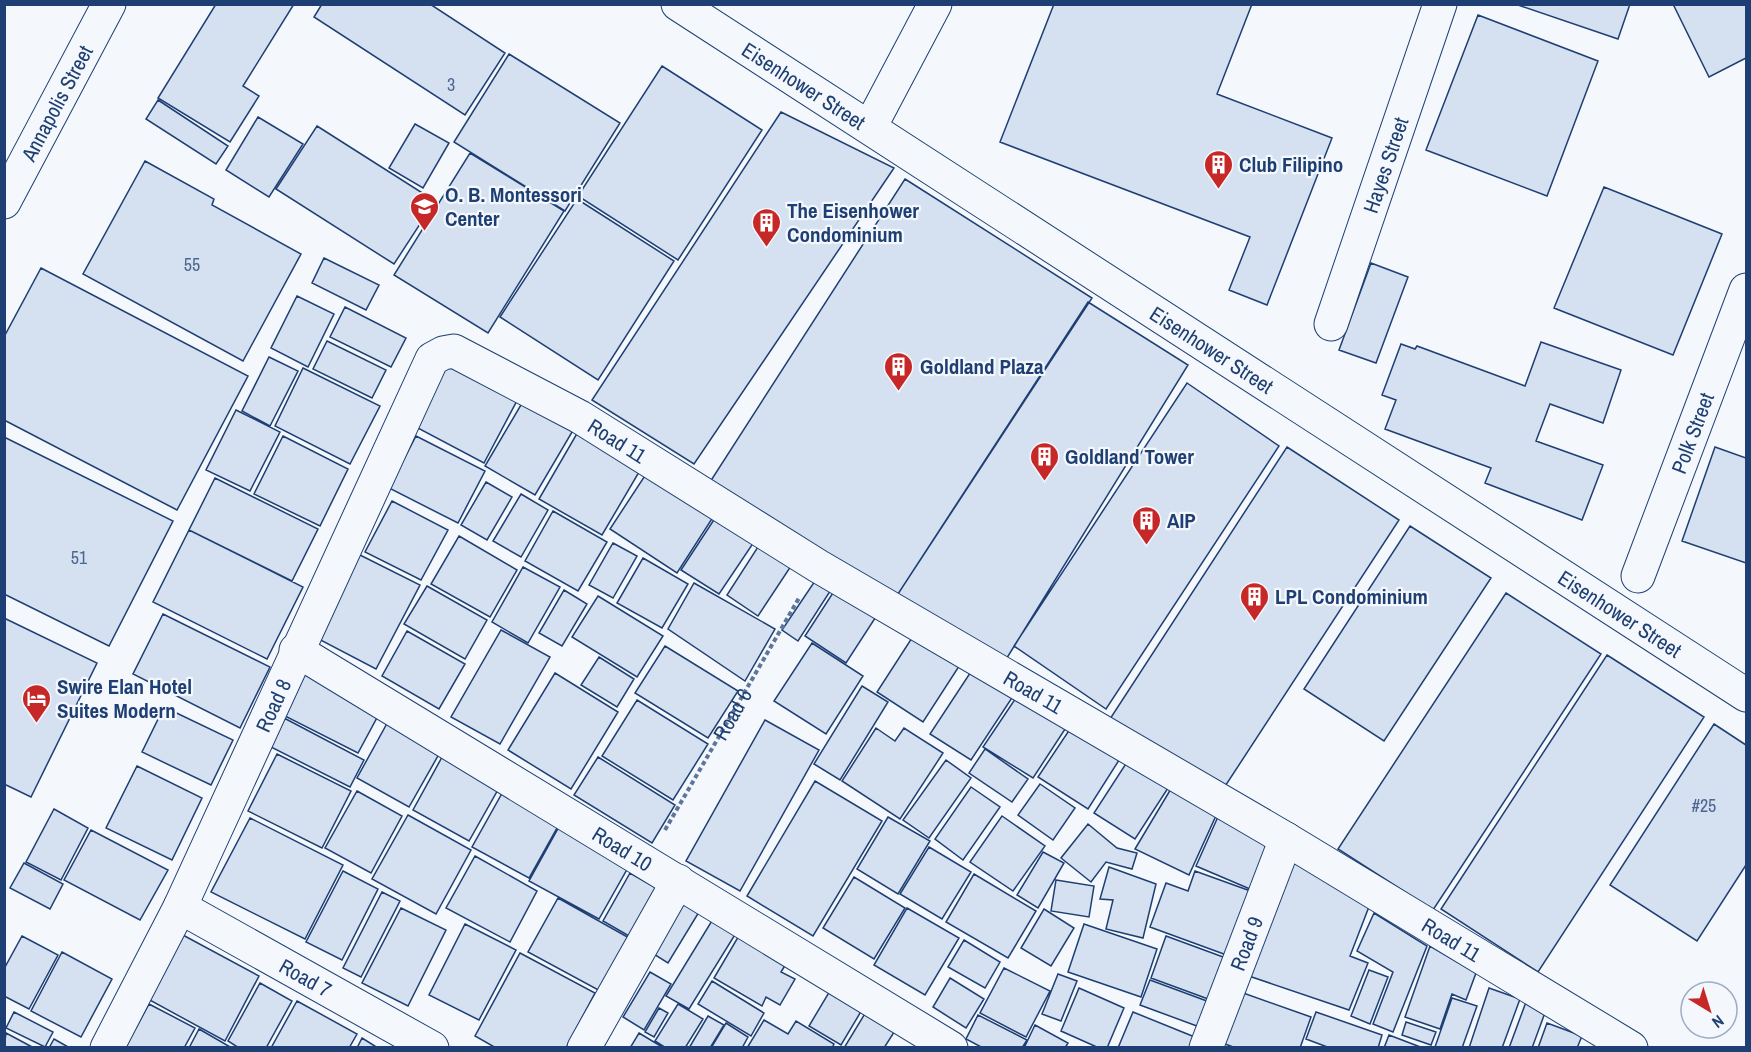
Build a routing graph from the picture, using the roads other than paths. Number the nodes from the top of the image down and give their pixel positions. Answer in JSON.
{"nodes":[{"id":1,"x":109,"y":4,"type":"edge"},
{"id":2,"x":678,"y":4,"type":"edge"},
{"id":3,"x":935,"y":4,"type":"edge"},
{"id":4,"x":1440,"y":4,"type":"edge"},
{"id":5,"x":870,"y":127,"type":"junction"},
{"id":6,"x":4,"y":202,"type":"edge"},
{"id":7,"x":1746,"y":290,"type":"edge"},
{"id":8,"x":1331,"y":324,"type":"dead end"},
{"id":9,"x":432,"y":359,"type":"joint"},
{"id":10,"x":1638,"y":576,"type":"dead end"},
{"id":11,"x":296,"y":650,"type":"junction"},
{"id":12,"x":1746,"y":695,"type":"edge"},
{"id":13,"x":1286,"y":839,"type":"junction"},
{"id":14,"x":678,"y":881,"type":"junction"},
{"id":15,"x":180,"y":907,"type":"junction"},
{"id":16,"x":107,"y":1047,"type":"edge"},
{"id":17,"x":432,"y":1047,"type":"edge"},
{"id":18,"x":584,"y":1047,"type":"edge"},
{"id":19,"x":951,"y":1047,"type":"edge"},
{"id":20,"x":1206,"y":1047,"type":"edge"},
{"id":21,"x":1630,"y":1047,"type":"edge"}],
"edges":[{"from":1,"to":6,"type":"street","name":"Annapolis Street"},
{"from":2,"to":5,"type":"street","name":"Eisenhower Street"},
{"from":3,"to":5,"type":"street"},
{"from":4,"to":8,"type":"street","name":"Hayes Street"},
{"from":5,"to":12,"type":"street","name":"Eisenhower Street"},
{"from":7,"to":10,"type":"street","name":"Polk Street"},
{"from":9,"to":11,"type":"street","name":"Road 8"},
{"from":9,"to":13,"type":"street","name":"Road 11"},
{"from":11,"to":14,"type":"street","name":"Road 10"},
{"from":11,"to":15,"type":"street","name":"Road 8"},
{"from":13,"to":20,"type":"street","name":"Road 9"},
{"from":13,"to":21,"type":"street","name":"Road 11"},
{"from":14,"to":18,"type":"street"},
{"from":14,"to":19,"type":"street","name":"Road 10"},
{"from":15,"to":16,"type":"street","name":"Road 8"},
{"from":15,"to":17,"type":"street","name":"Road 7"}]}
